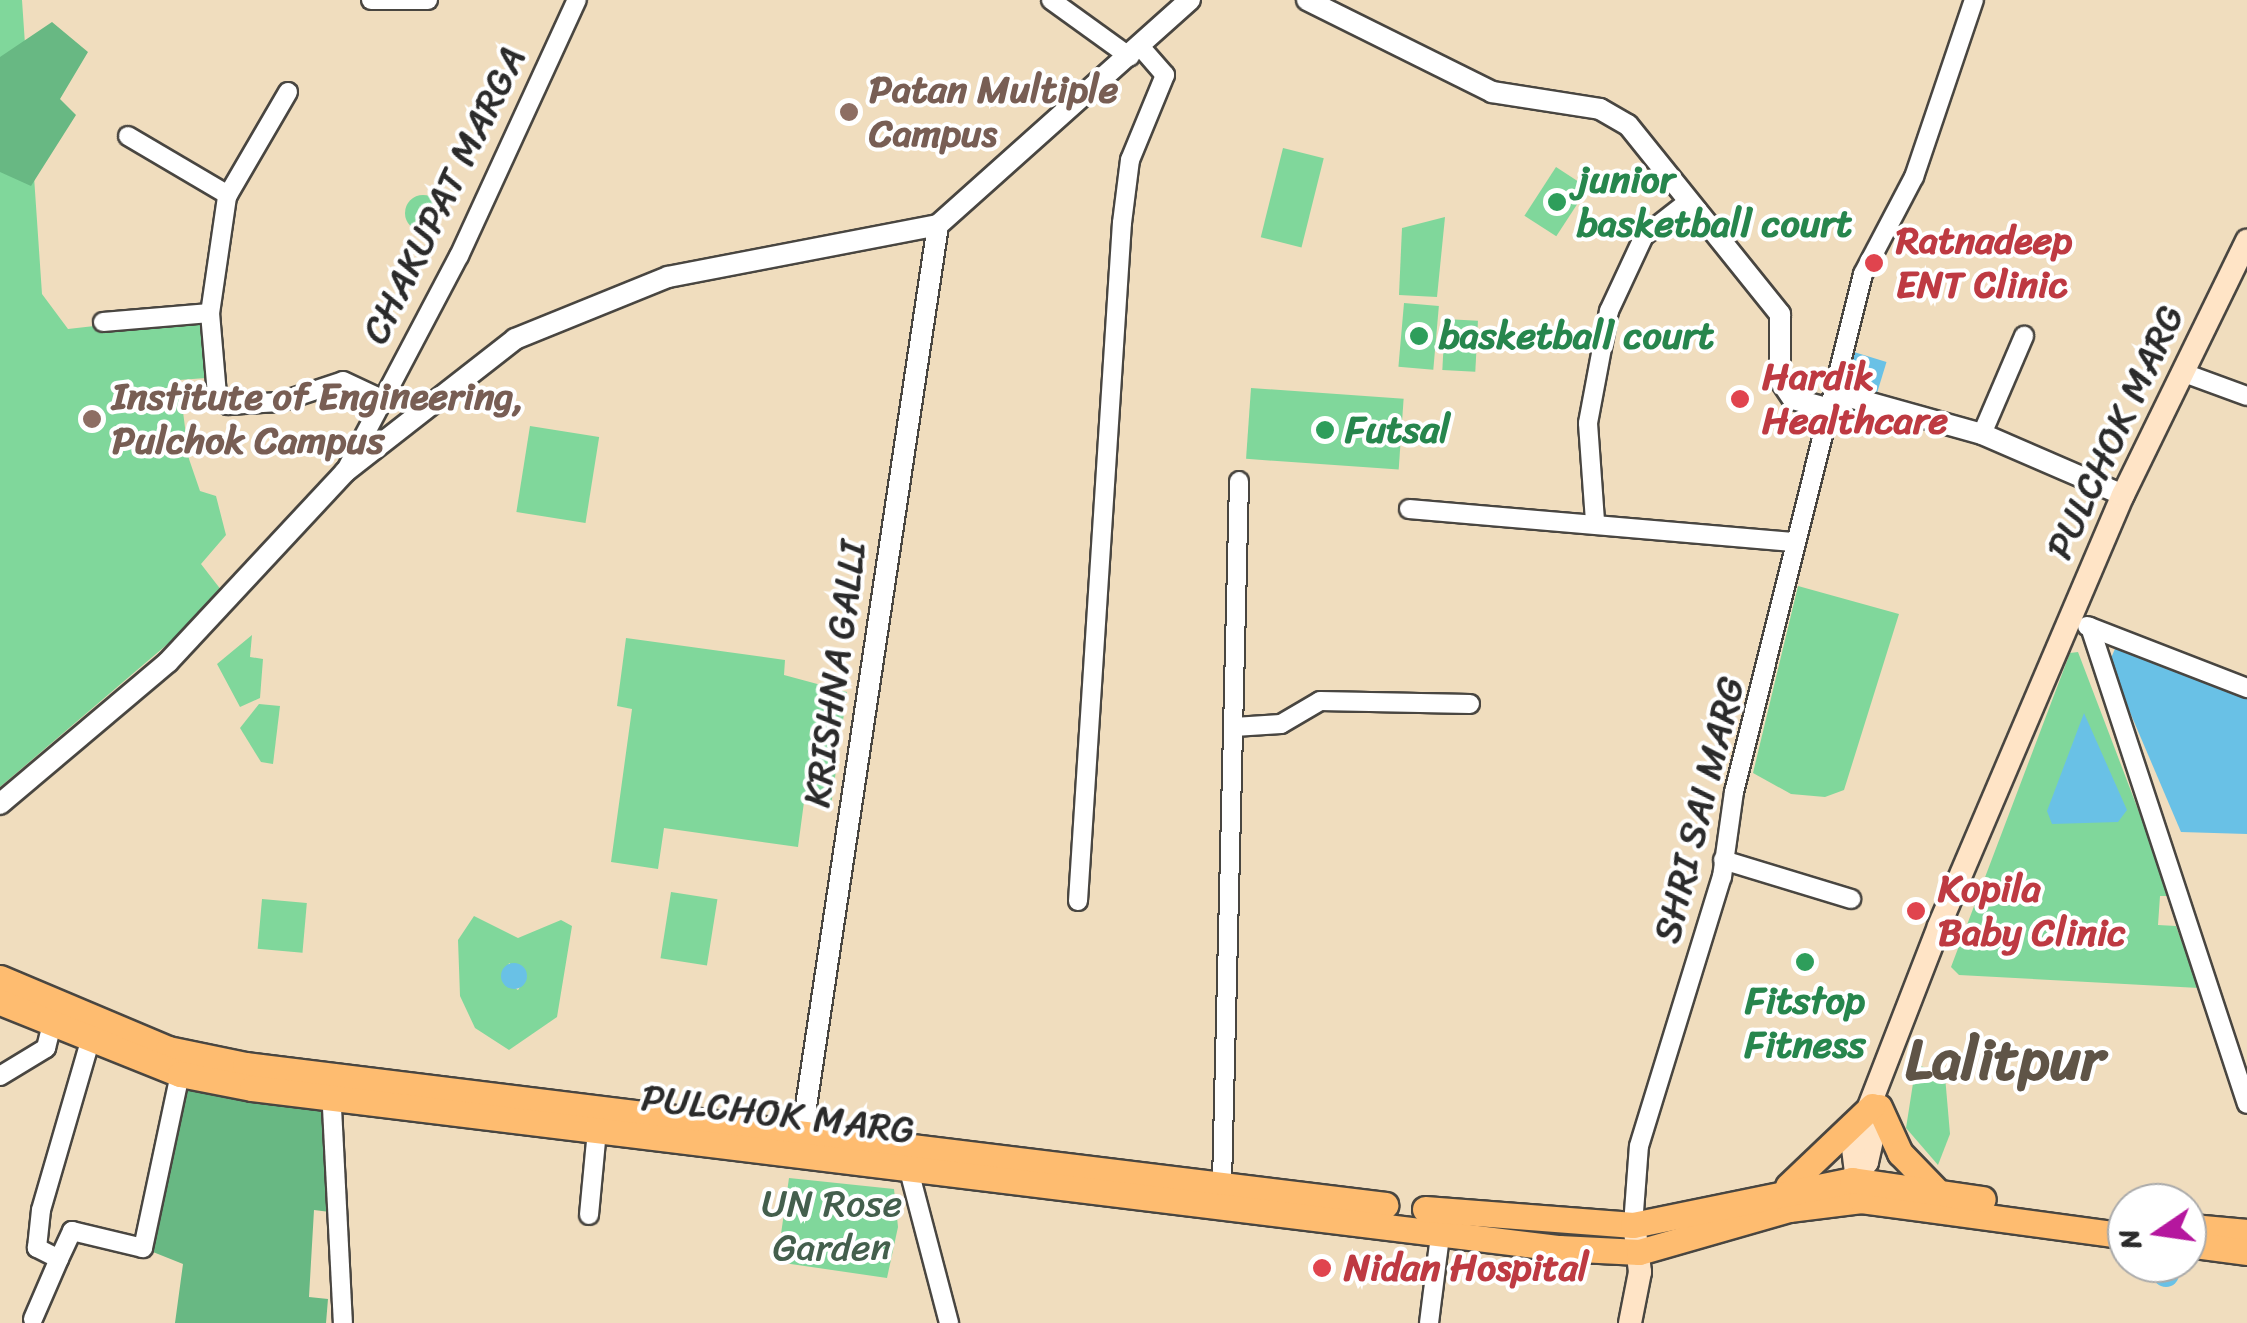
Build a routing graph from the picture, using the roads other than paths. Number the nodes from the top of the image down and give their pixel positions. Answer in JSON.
{"nodes":[{"id":1,"x":371,"y":0,"type":"edge"},
{"id":2,"x":428,"y":0,"type":"edge"},
{"id":3,"x":577,"y":0,"type":"edge"},
{"id":4,"x":1050,"y":0,"type":"edge"},
{"id":5,"x":1190,"y":0,"type":"edge"},
{"id":6,"x":1307,"y":0,"type":"edge"},
{"id":7,"x":1974,"y":0,"type":"edge"},
{"id":8,"x":1136,"y":52,"type":"junction"},
{"id":9,"x":288,"y":92,"type":"dead end"},
{"id":10,"x":128,"y":136,"type":"dead end"},
{"id":11,"x":228,"y":195,"type":"junction"},
{"id":12,"x":1690,"y":201,"type":"junction"},
{"id":13,"x":938,"y":225,"type":"junction"},
{"id":14,"x":2247,"y":241,"type":"edge"},
{"id":15,"x":210,"y":313,"type":"junction"},
{"id":16,"x":103,"y":322,"type":"dead end"},
{"id":17,"x":2024,"y":336,"type":"dead end"},
{"id":18,"x":2184,"y":373,"type":"junction"},
{"id":19,"x":2247,"y":396,"type":"edge"},
{"id":20,"x":379,"y":398,"type":"junction"},
{"id":21,"x":1826,"y":408,"type":"junction"},
{"id":22,"x":1982,"y":434,"type":"junction"},
{"id":23,"x":345,"y":472,"type":"junction"},
{"id":24,"x":1240,"y":482,"type":"dead end"},
{"id":25,"x":2123,"y":495,"type":"junction"},
{"id":26,"x":1410,"y":509,"type":"dead end"},
{"id":27,"x":1596,"y":522,"type":"junction"},
{"id":28,"x":1796,"y":542,"type":"junction"},
{"id":29,"x":2079,"y":623,"type":"junction"},
{"id":30,"x":2247,"y":688,"type":"edge"},
{"id":31,"x":1470,"y":704,"type":"dead end"},
{"id":32,"x":1234,"y":727,"type":"junction"},
{"id":33,"x":0,"y":804,"type":"edge"},
{"id":34,"x":1723,"y":860,"type":"junction"},
{"id":35,"x":1851,"y":899,"type":"dead end"},
{"id":36,"x":1078,"y":901,"type":"dead end"},
{"id":37,"x":0,"y":978,"type":"edge"},
{"id":38,"x":0,"y":1002,"type":"edge"},
{"id":39,"x":52,"y":1024,"type":"junction"},
{"id":40,"x":90,"y":1041,"type":"junction"},
{"id":41,"x":180,"y":1074,"type":"junction"},
{"id":42,"x":0,"y":1076,"type":"edge"},
{"id":43,"x":331,"y":1088,"type":"junction"},
{"id":44,"x":1877,"y":1102,"type":"junction"},
{"id":45,"x":2247,"y":1104,"type":"edge"},
{"id":46,"x":597,"y":1130,"type":"junction"},
{"id":47,"x":802,"y":1133,"type":"junction"},
{"id":48,"x":905,"y":1157,"type":"junction"},
{"id":49,"x":1222,"y":1183,"type":"junction"},
{"id":50,"x":1784,"y":1189,"type":"junction"},
{"id":51,"x":1936,"y":1189,"type":"junction"},
{"id":52,"x":1856,"y":1190,"type":"junction"},
{"id":53,"x":589,"y":1215,"type":"dead end"},
{"id":54,"x":2107,"y":1216,"type":"edge"},
{"id":55,"x":1633,"y":1225,"type":"junction"},
{"id":56,"x":1441,"y":1228,"type":"junction"},
{"id":57,"x":2207,"y":1229,"type":"edge"},
{"id":58,"x":2247,"y":1232,"type":"edge"},
{"id":59,"x":2107,"y":1233,"type":"edge"},
{"id":60,"x":1558,"y":1236,"type":"junction"},
{"id":61,"x":2207,"y":1247,"type":"edge"},
{"id":62,"x":1639,"y":1252,"type":"junction"},
{"id":63,"x":2247,"y":1252,"type":"edge"},
{"id":64,"x":59,"y":1259,"type":"junction"},
{"id":65,"x":33,"y":1319,"type":"dead end"},
{"id":66,"x":343,"y":1323,"type":"edge"},
{"id":67,"x":948,"y":1323,"type":"edge"},
{"id":68,"x":1429,"y":1323,"type":"edge"},
{"id":69,"x":1630,"y":1323,"type":"edge"}],
"edges":[{"from":1,"to":2,"type":"street"},
{"from":3,"to":20,"type":"street","name":"CHAKUPAT MARGA"},
{"from":4,"to":8,"type":"street"},
{"from":5,"to":8,"type":"street"},
{"from":6,"to":12,"type":"street"},
{"from":7,"to":21,"type":"street","name":"SHRI SAI MARG"},
{"from":8,"to":13,"type":"street"},
{"from":8,"to":36,"type":"street"},
{"from":9,"to":11,"type":"street"},
{"from":10,"to":11,"type":"street"},
{"from":11,"to":15,"type":"street"},
{"from":12,"to":21,"type":"street"},
{"from":12,"to":27,"type":"street"},
{"from":13,"to":23,"type":"street"},
{"from":13,"to":47,"type":"street","name":"KRISHNA GALLI"},
{"from":14,"to":18,"type":"main road","name":"PULCHOK MARG"},
{"from":15,"to":16,"type":"street"},
{"from":15,"to":20,"type":"street"},
{"from":17,"to":22,"type":"street"},
{"from":18,"to":19,"type":"street"},
{"from":18,"to":25,"type":"main road","name":"PULCHOK MARG"},
{"from":20,"to":23,"type":"street","name":"CHAKUPAT MARGA"},
{"from":21,"to":22,"type":"street"},
{"from":21,"to":28,"type":"street","name":"SHRI SAI MARG"},
{"from":22,"to":25,"type":"street"},
{"from":23,"to":33,"type":"street"},
{"from":24,"to":32,"type":"street"},
{"from":25,"to":29,"type":"main road","name":"PULCHOK MARG"},
{"from":26,"to":27,"type":"street"},
{"from":27,"to":28,"type":"street"},
{"from":28,"to":34,"type":"street","name":"SHRI SAI MARG"},
{"from":29,"to":30,"type":"street"},
{"from":29,"to":44,"type":"main road","name":"PULCHOK MARG"},
{"from":29,"to":45,"type":"street"},
{"from":31,"to":32,"type":"street"},
{"from":32,"to":49,"type":"street"},
{"from":34,"to":35,"type":"street"},
{"from":34,"to":55,"type":"street","name":"SHRI SAI MARG"},
{"from":37,"to":43,"type":"main road","name":"PULCHOK MARG"},
{"from":38,"to":39,"type":"main road","name":"PULCHOK MARG"},
{"from":39,"to":40,"type":"main road","name":"PULCHOK MARG"},
{"from":39,"to":42,"type":"street"},
{"from":40,"to":41,"type":"main road","name":"PULCHOK MARG"},
{"from":40,"to":64,"type":"street"},
{"from":41,"to":43,"type":"main road","name":"PULCHOK MARG"},
{"from":41,"to":64,"type":"street"},
{"from":43,"to":46,"type":"main road","name":"PULCHOK MARG"},
{"from":43,"to":47,"type":"main road","name":"PULCHOK MARG"},
{"from":43,"to":66,"type":"street"},
{"from":44,"to":50,"type":"main road"},
{"from":44,"to":51,"type":"main road"},
{"from":44,"to":52,"type":"main road","name":"PULCHOK MARG"},
{"from":46,"to":48,"type":"main road","name":"PULCHOK MARG"},
{"from":46,"to":53,"type":"street"},
{"from":47,"to":48,"type":"main road","name":"PULCHOK MARG"},
{"from":48,"to":49,"type":"main road","name":"PULCHOK MARG"},
{"from":48,"to":56,"type":"main road","name":"PULCHOK MARG"},
{"from":48,"to":67,"type":"street"},
{"from":49,"to":60,"type":"main road","name":"PULCHOK MARG"},
{"from":50,"to":52,"type":"main road"},
{"from":50,"to":55,"type":"main road"},
{"from":51,"to":52,"type":"main road"},
{"from":51,"to":54,"type":"main road"},
{"from":52,"to":59,"type":"main road"},
{"from":52,"to":62,"type":"main road"},
{"from":55,"to":60,"type":"main road"},
{"from":55,"to":62,"type":"main road"},
{"from":56,"to":60,"type":"main road","name":"PULCHOK MARG"},
{"from":56,"to":68,"type":"street"},
{"from":57,"to":58,"type":"main road"},
{"from":60,"to":62,"type":"main road"},
{"from":61,"to":63,"type":"main road"},
{"from":62,"to":69,"type":"main road"},
{"from":64,"to":65,"type":"street"}]}
